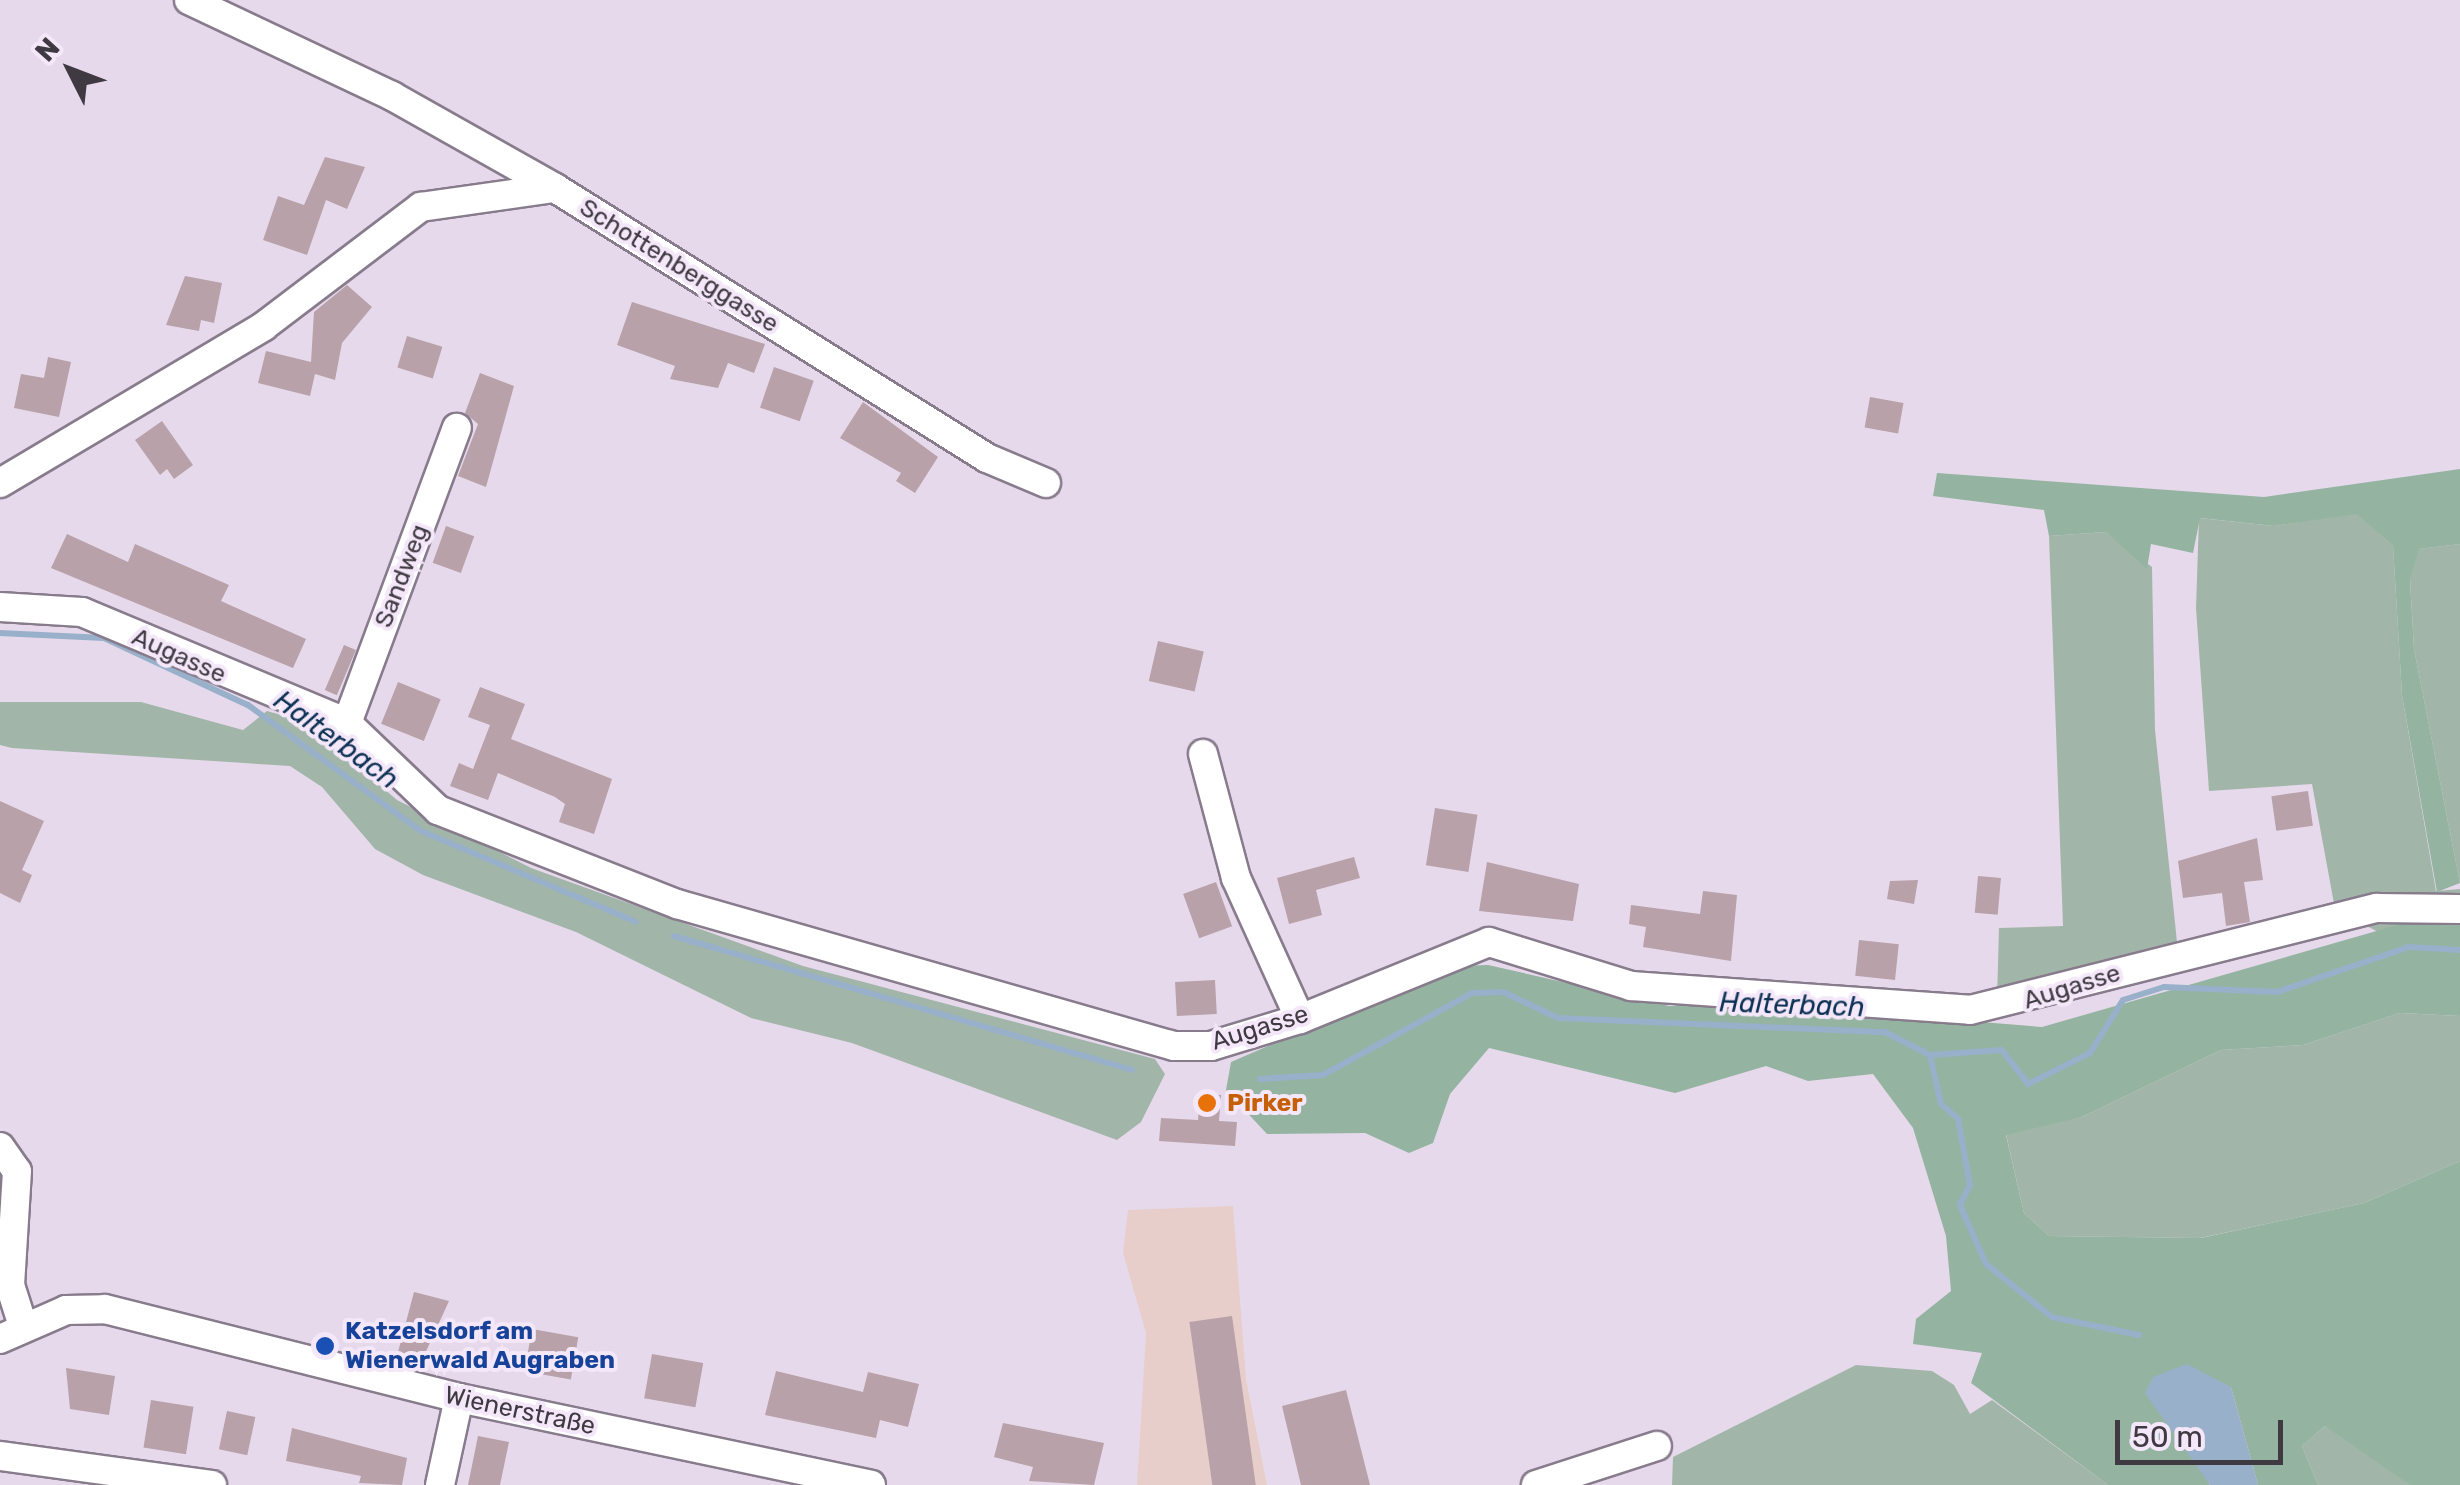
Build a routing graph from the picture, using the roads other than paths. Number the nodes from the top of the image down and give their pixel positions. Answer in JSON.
{"nodes":[{"id":1,"x":189,"y":0,"type":"edge"},
{"id":2,"x":555,"y":188,"type":"junction"},
{"id":3,"x":458,"y":428,"type":"dead end"},
{"id":4,"x":0,"y":483,"type":"edge"},
{"id":5,"x":1046,"y":484,"type":"dead end"},
{"id":6,"x":0,"y":607,"type":"edge"},
{"id":7,"x":346,"y":724,"type":"junction"},
{"id":8,"x":1203,"y":754,"type":"dead end"},
{"id":9,"x":2460,"y":909,"type":"edge"},
{"id":10,"x":1300,"y":1019,"type":"junction"},
{"id":11,"x":0,"y":1147,"type":"edge"},
{"id":12,"x":5,"y":1285,"type":"edge"},
{"id":13,"x":12,"y":1332,"type":"edge"},
{"id":14,"x":458,"y":1398,"type":"junction"},
{"id":15,"x":1657,"y":1446,"type":"dead end"},
{"id":16,"x":0,"y":1456,"type":"edge"},
{"id":17,"x":212,"y":1485,"type":"edge"},
{"id":18,"x":440,"y":1485,"type":"edge"},
{"id":19,"x":871,"y":1485,"type":"edge"},
{"id":20,"x":1536,"y":1485,"type":"edge"}],
"edges":[{"from":1,"to":2,"type":"street"},
{"from":2,"to":4,"type":"street","name":"Schottenberggasse"},
{"from":2,"to":5,"type":"street","name":"Schottenberggasse"},
{"from":3,"to":7,"type":"street","name":"Sandweg"},
{"from":6,"to":7,"type":"street","name":"Augasse"},
{"from":7,"to":10,"type":"street","name":"Augasse"},
{"from":8,"to":10,"type":"street"},
{"from":9,"to":10,"type":"street","name":"Augasse"},
{"from":11,"to":12,"type":"street"},
{"from":12,"to":13,"type":"street"},
{"from":13,"to":14,"type":"street","name":"Wienerstraße"},
{"from":14,"to":18,"type":"street"},
{"from":14,"to":19,"type":"street","name":"Wienerstraße"},
{"from":15,"to":20,"type":"street"},
{"from":16,"to":17,"type":"street"}]}
